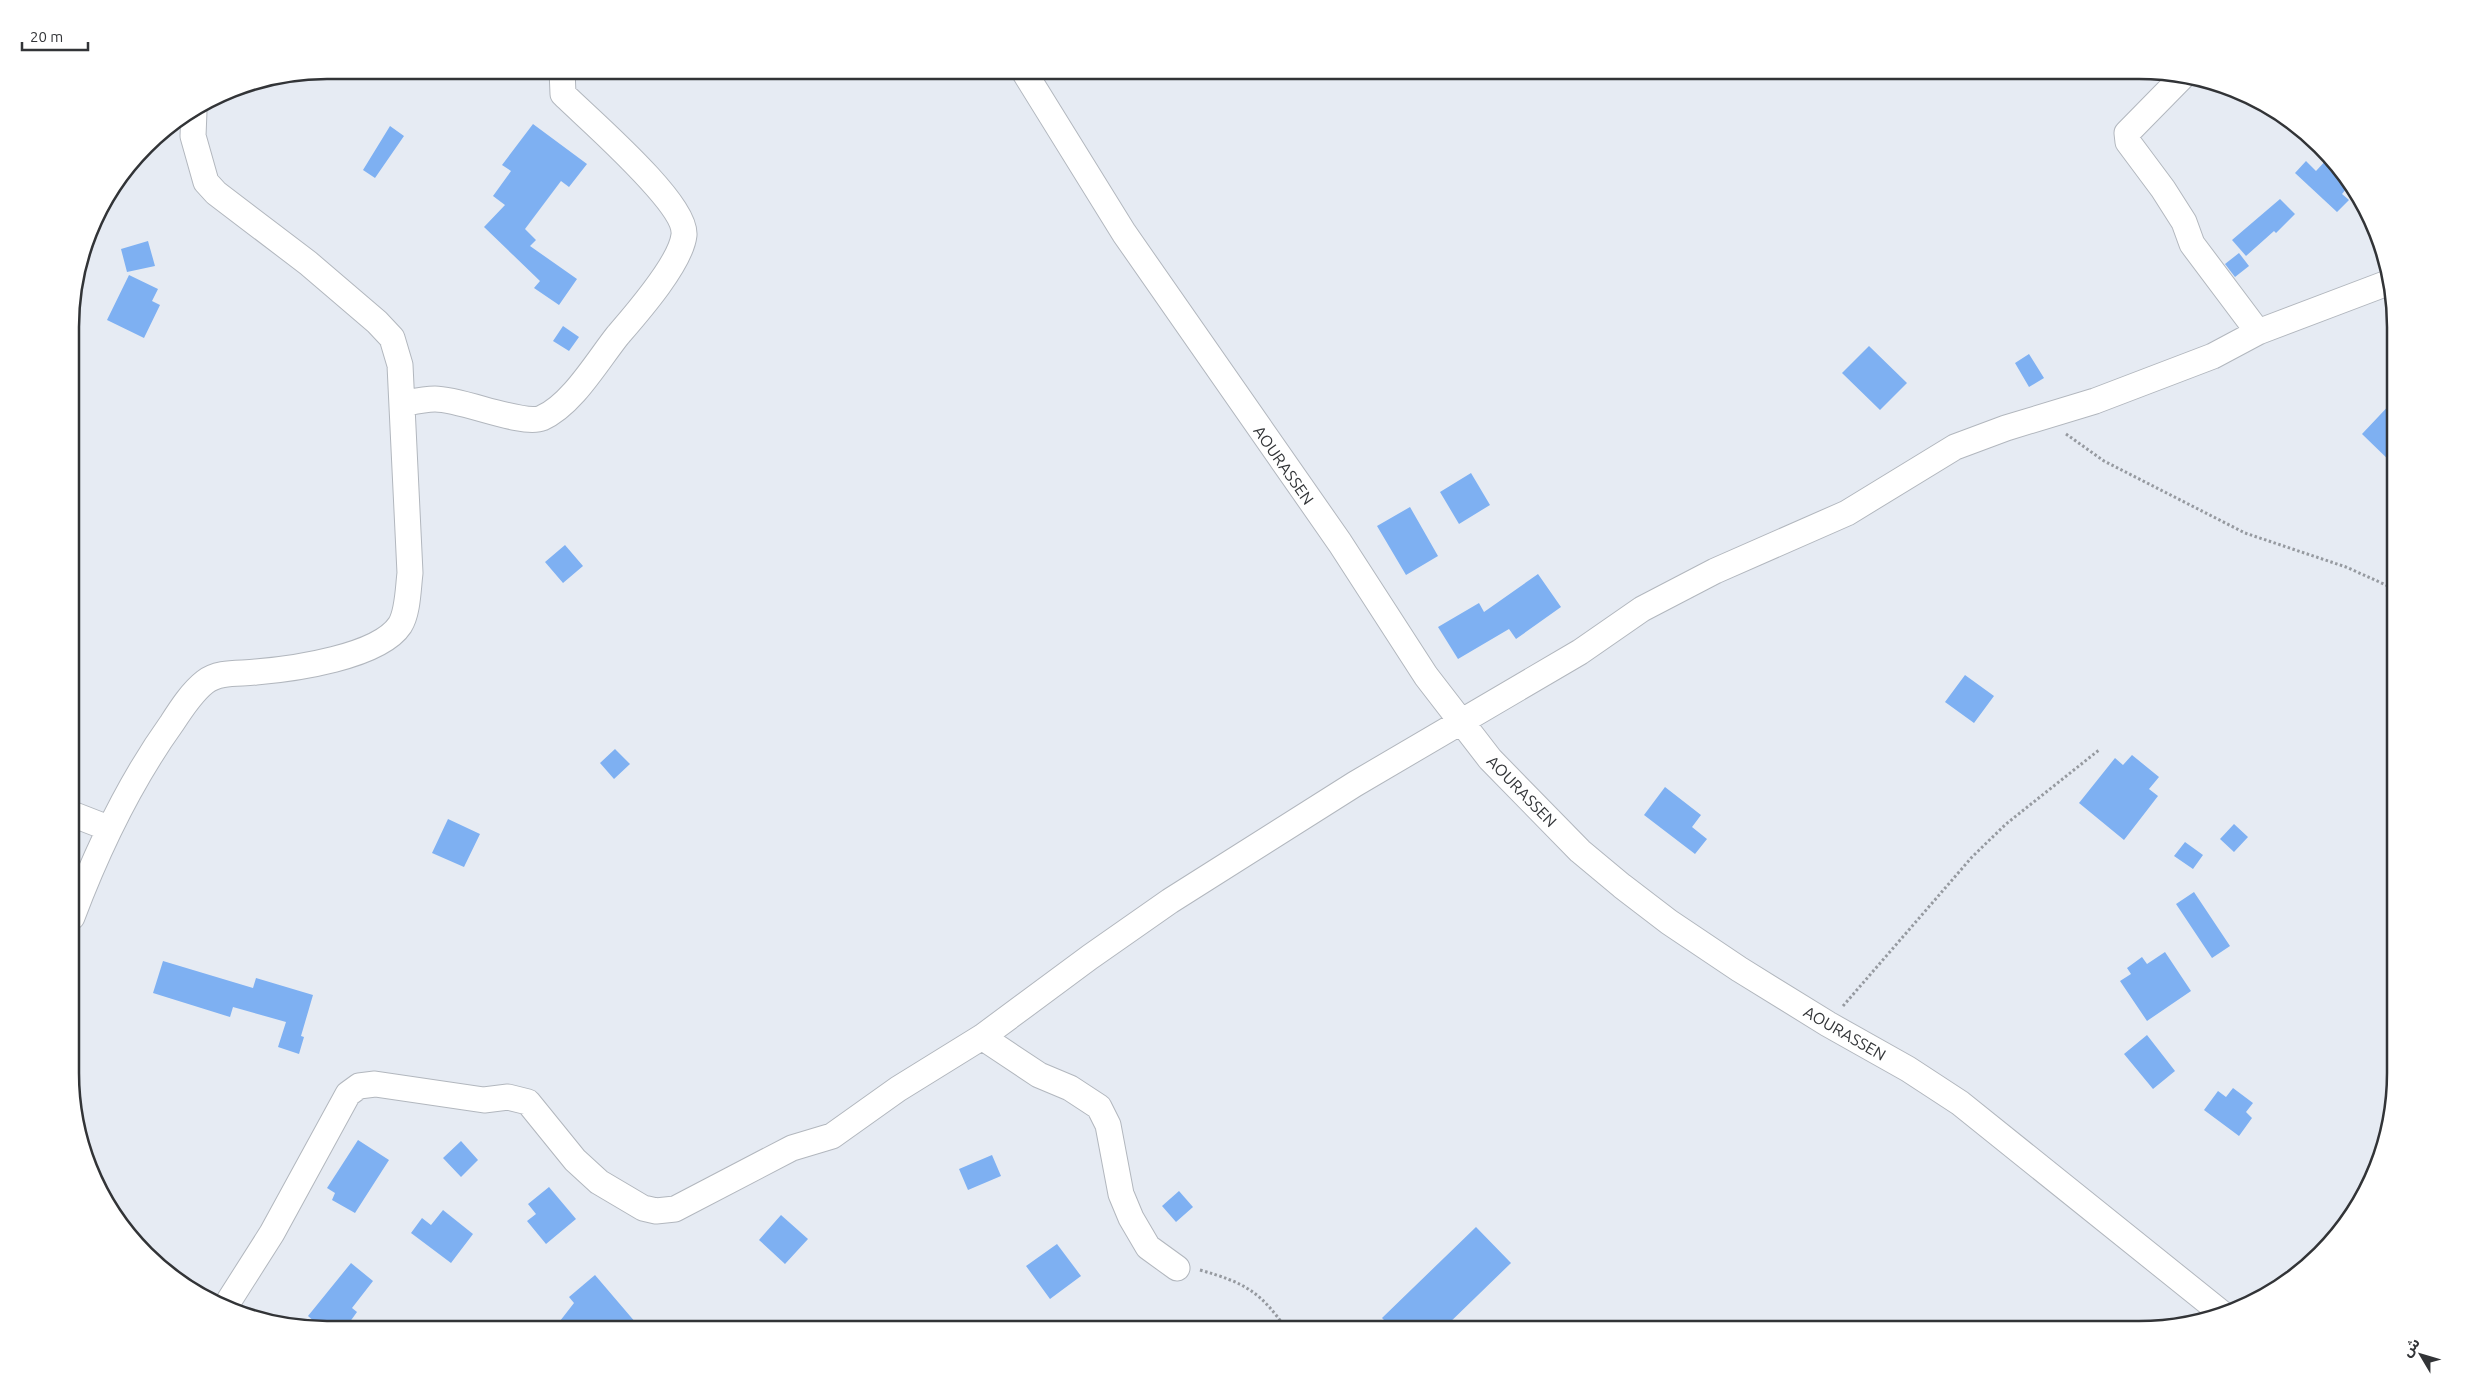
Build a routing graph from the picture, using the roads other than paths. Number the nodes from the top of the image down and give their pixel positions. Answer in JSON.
{"nodes":[{"id":1,"x":562,"y":79,"type":"edge"},
{"id":2,"x":1029,"y":79,"type":"edge"},
{"id":3,"x":2177,"y":82,"type":"edge"},
{"id":4,"x":194,"y":118,"type":"edge"},
{"id":5,"x":2383,"y":285,"type":"edge"},
{"id":6,"x":2258,"y":332,"type":"junction"},
{"id":7,"x":402,"y":404,"type":"junction"},
{"id":8,"x":1460,"y":722,"type":"junction"},
{"id":9,"x":79,"y":817,"type":"edge"},
{"id":10,"x":108,"y":828,"type":"junction"},
{"id":11,"x":79,"y":900,"type":"edge"},
{"id":12,"x":982,"y":1037,"type":"junction"},
{"id":13,"x":1177,"y":1268,"type":"road end"},
{"id":14,"x":229,"y":1301,"type":"edge"},
{"id":15,"x":2216,"y":1309,"type":"edge"}],
"edges":[{"from":1,"to":7,"type":"street"},
{"from":2,"to":8,"type":"street","name":"AOURASSEN"},
{"from":3,"to":6,"type":"street"},
{"from":4,"to":7,"type":"street"},
{"from":5,"to":6,"type":"street"},
{"from":6,"to":8,"type":"street"},
{"from":7,"to":10,"type":"street"},
{"from":8,"to":12,"type":"street"},
{"from":8,"to":15,"type":"street","name":"AOURASSEN"},
{"from":9,"to":10,"type":"street"},
{"from":10,"to":11,"type":"street"},
{"from":12,"to":13,"type":"street"},
{"from":12,"to":14,"type":"street"}]}
